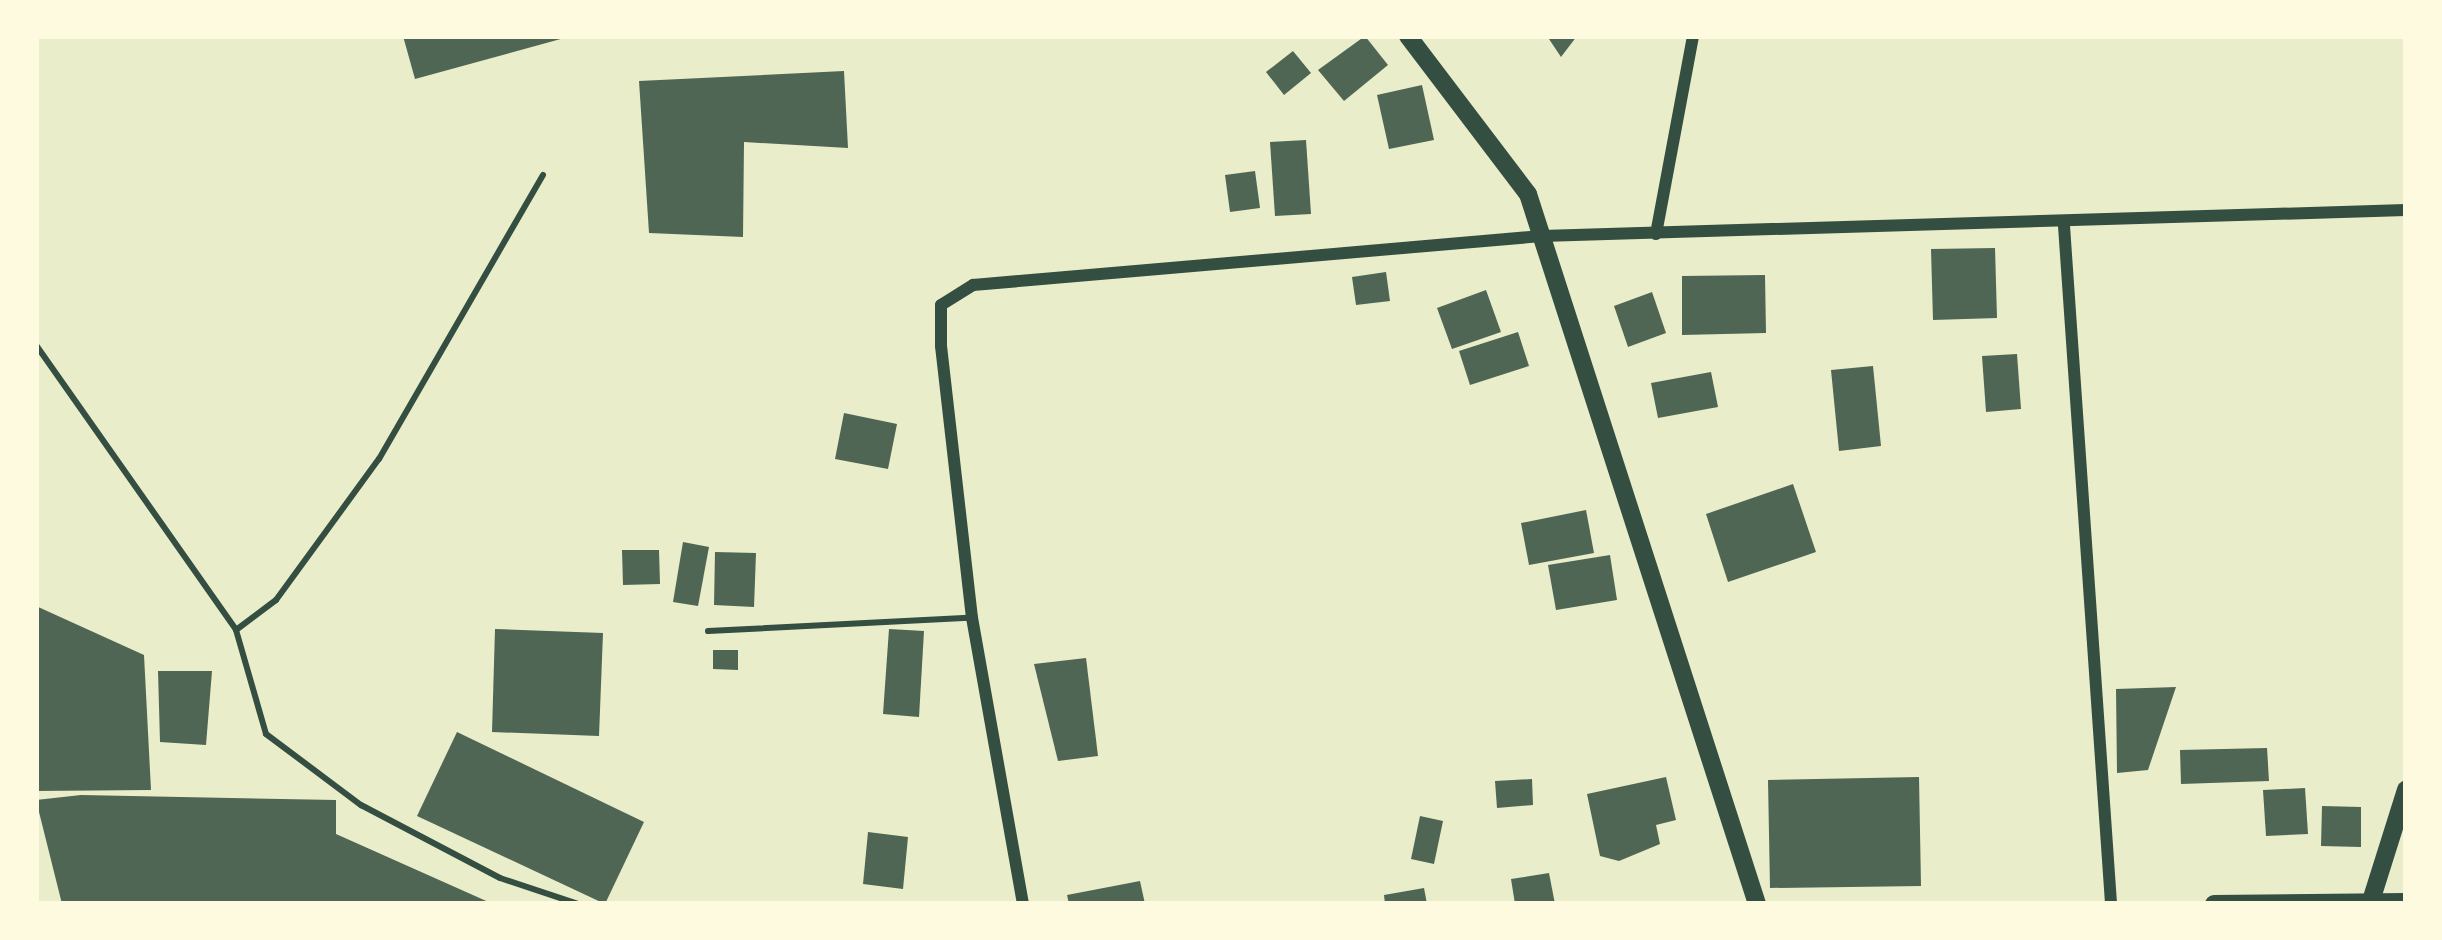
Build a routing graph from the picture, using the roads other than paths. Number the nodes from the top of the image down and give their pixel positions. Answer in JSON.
{"nodes":[{"id":1,"x":1408,"y":36,"type":"edge"},
{"id":2,"x":1694,"y":36,"type":"edge"},
{"id":3,"x":543,"y":175,"type":"dead end"},
{"id":4,"x":2406,"y":210,"type":"edge"},
{"id":5,"x":2064,"y":226,"type":"junction"},
{"id":6,"x":1656,"y":234,"type":"junction"},
{"id":7,"x":1542,"y":236,"type":"junction"},
{"id":8,"x":36,"y":345,"type":"edge"},
{"id":9,"x":972,"y":618,"type":"junction"},
{"id":10,"x":236,"y":630,"type":"junction"},
{"id":11,"x":708,"y":632,"type":"dead end"},
{"id":12,"x":2406,"y":790,"type":"edge"},
{"id":13,"x":2371,"y":902,"type":"edge"},
{"id":14,"x":2406,"y":902,"type":"edge"},
{"id":15,"x":578,"y":904,"type":"edge"},
{"id":16,"x":1023,"y":904,"type":"edge"},
{"id":17,"x":1757,"y":904,"type":"edge"},
{"id":18,"x":2111,"y":904,"type":"edge"},
{"id":19,"x":2214,"y":904,"type":"edge"}],
"edges":[{"from":1,"to":7,"type":"main road"},
{"from":2,"to":6,"type":"street"},
{"from":3,"to":10,"type":"lane"},
{"from":4,"to":5,"type":"street"},
{"from":5,"to":6,"type":"street"},
{"from":5,"to":18,"type":"street"},
{"from":6,"to":7,"type":"street"},
{"from":7,"to":9,"type":"street"},
{"from":7,"to":17,"type":"main road"},
{"from":8,"to":10,"type":"lane"},
{"from":9,"to":11,"type":"lane"},
{"from":9,"to":16,"type":"street"},
{"from":10,"to":15,"type":"lane"},
{"from":12,"to":13,"type":"main road"},
{"from":13,"to":14,"type":"main road"},
{"from":13,"to":19,"type":"main road"}]}
